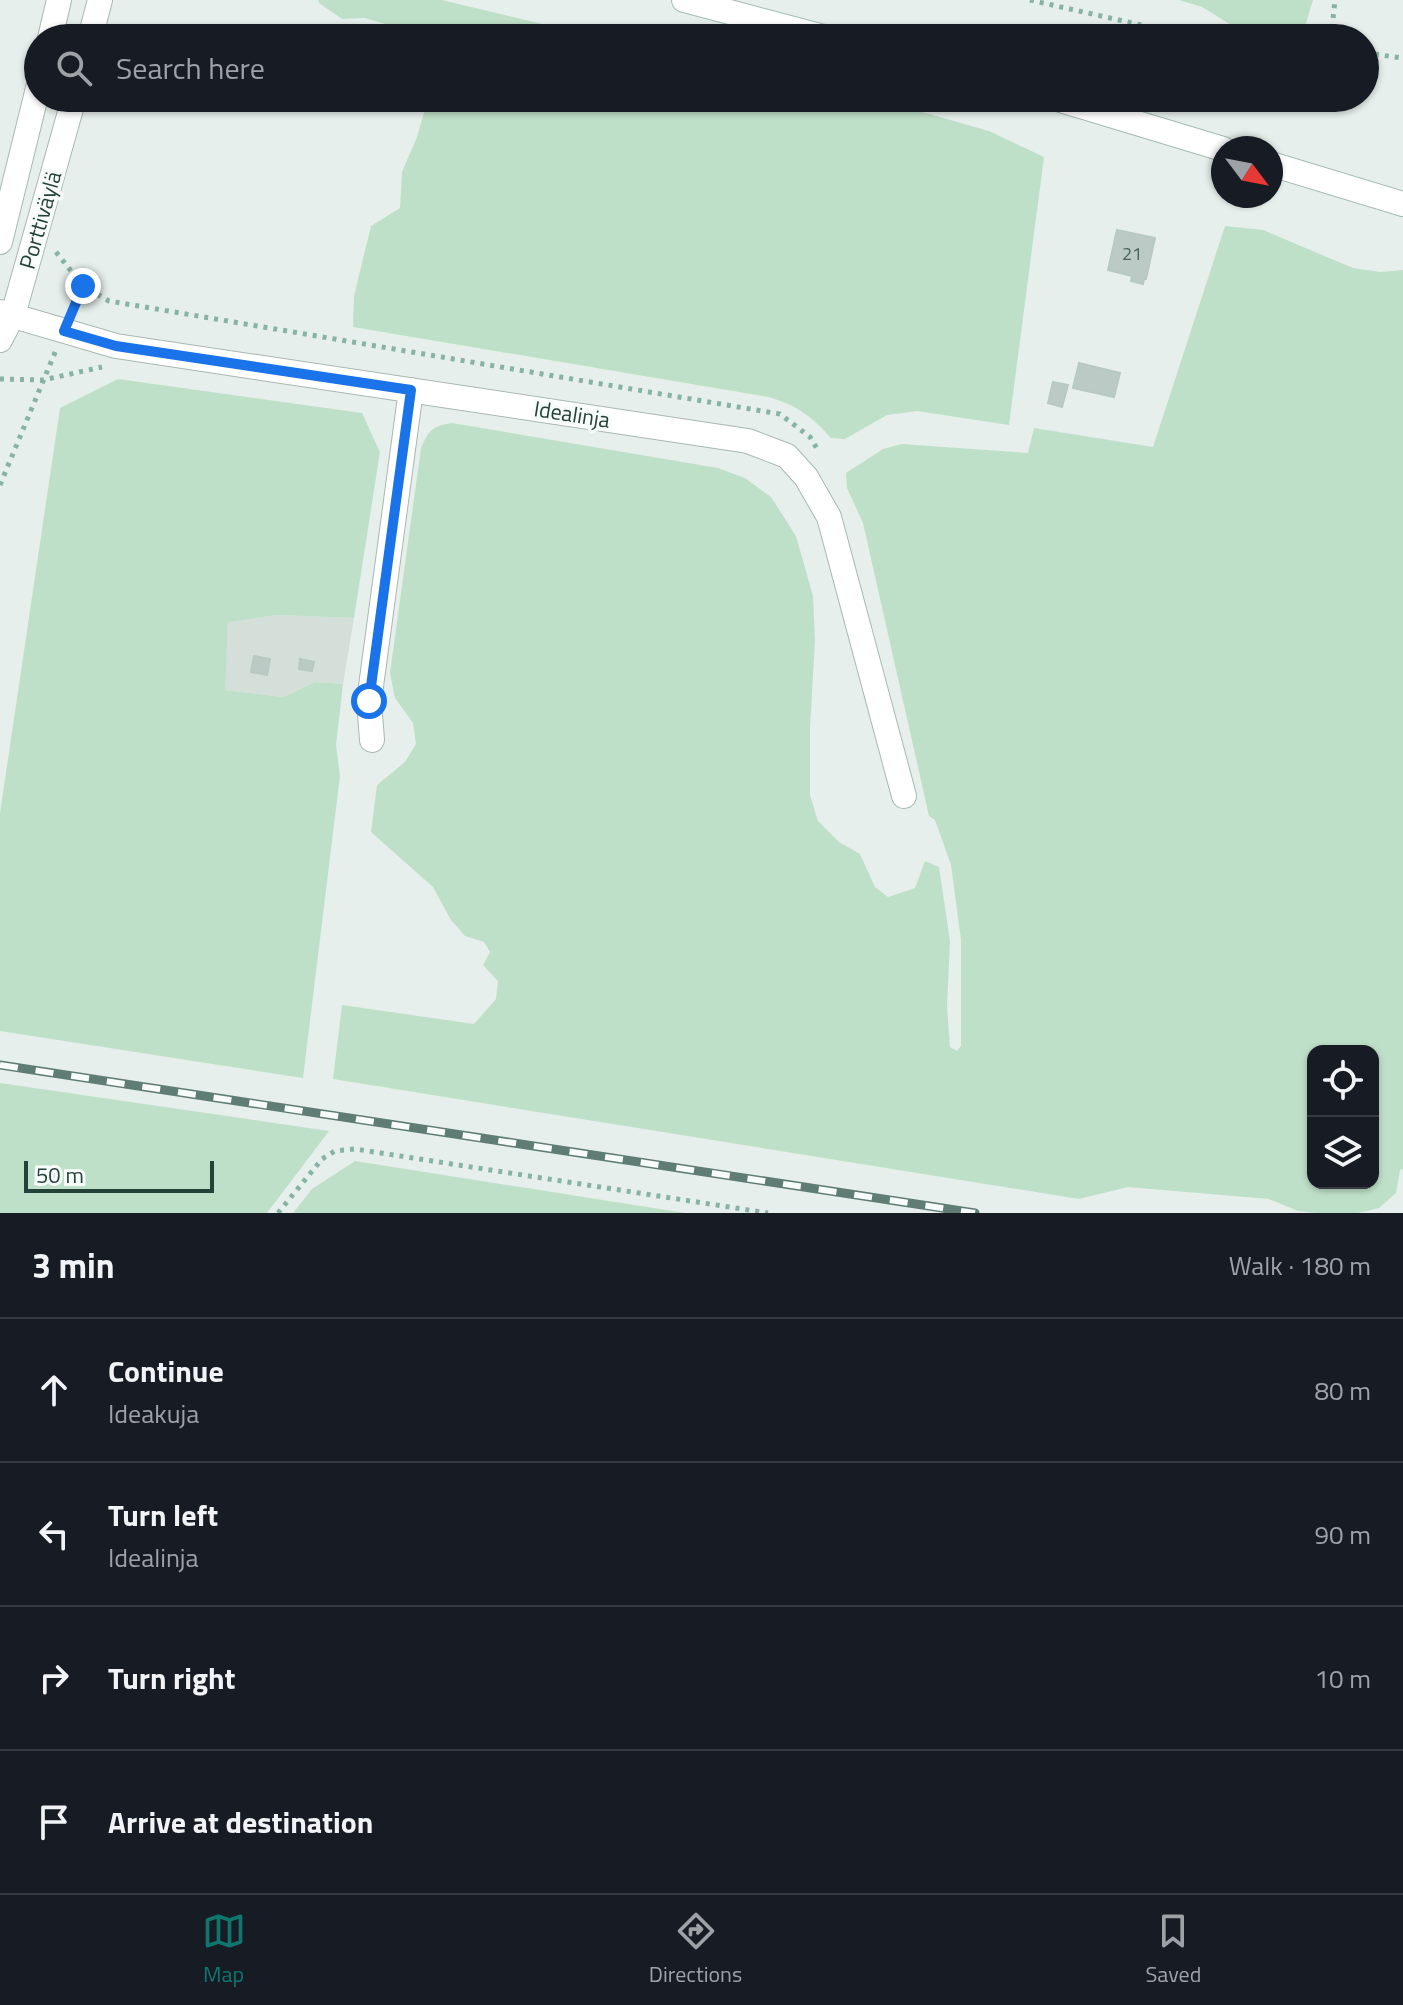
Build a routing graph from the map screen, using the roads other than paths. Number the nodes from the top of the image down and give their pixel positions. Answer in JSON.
{"nodes":[{"id":1,"x":59,"y":0,"type":"edge"},
{"id":2,"x":100,"y":0,"type":"edge"},
{"id":3,"x":684,"y":0,"type":"edge"},
{"id":4,"x":53,"y":24,"type":"edge"},
{"id":5,"x":94,"y":24,"type":"edge"},
{"id":6,"x":775,"y":24,"type":"edge"},
{"id":7,"x":32,"y":112,"type":"edge"},
{"id":8,"x":70,"y":112,"type":"edge"},
{"id":9,"x":1100,"y":112,"type":"edge"},
{"id":10,"x":1211,"y":145,"type":"edge"},
{"id":11,"x":1283,"y":168,"type":"edge"},
{"id":12,"x":1403,"y":204,"type":"edge"},
{"id":13,"x":0,"y":242,"type":"edge"},
{"id":14,"x":7,"y":313,"type":"edge"},
{"id":15,"x":0,"y":340,"type":"edge"},
{"id":16,"x":411,"y":390,"type":"junction"},
{"id":17,"x":372,"y":740,"type":"dead end"},
{"id":18,"x":904,"y":796,"type":"dead end"}],
"edges":[{"from":1,"to":4,"type":"street"},
{"from":2,"to":5,"type":"street"},
{"from":3,"to":6,"type":"street"},
{"from":7,"to":13,"type":"street","name":"Porttiväylä"},
{"from":8,"to":14,"type":"street","name":"Porttiväylä"},
{"from":9,"to":10,"type":"street"},
{"from":11,"to":12,"type":"street"},
{"from":14,"to":15,"type":"street","name":"Porttiväylä"},
{"from":14,"to":16,"type":"street","name":"Idealinja"},
{"from":16,"to":17,"type":"street"},
{"from":16,"to":18,"type":"street","name":"Idealinja"}]}
